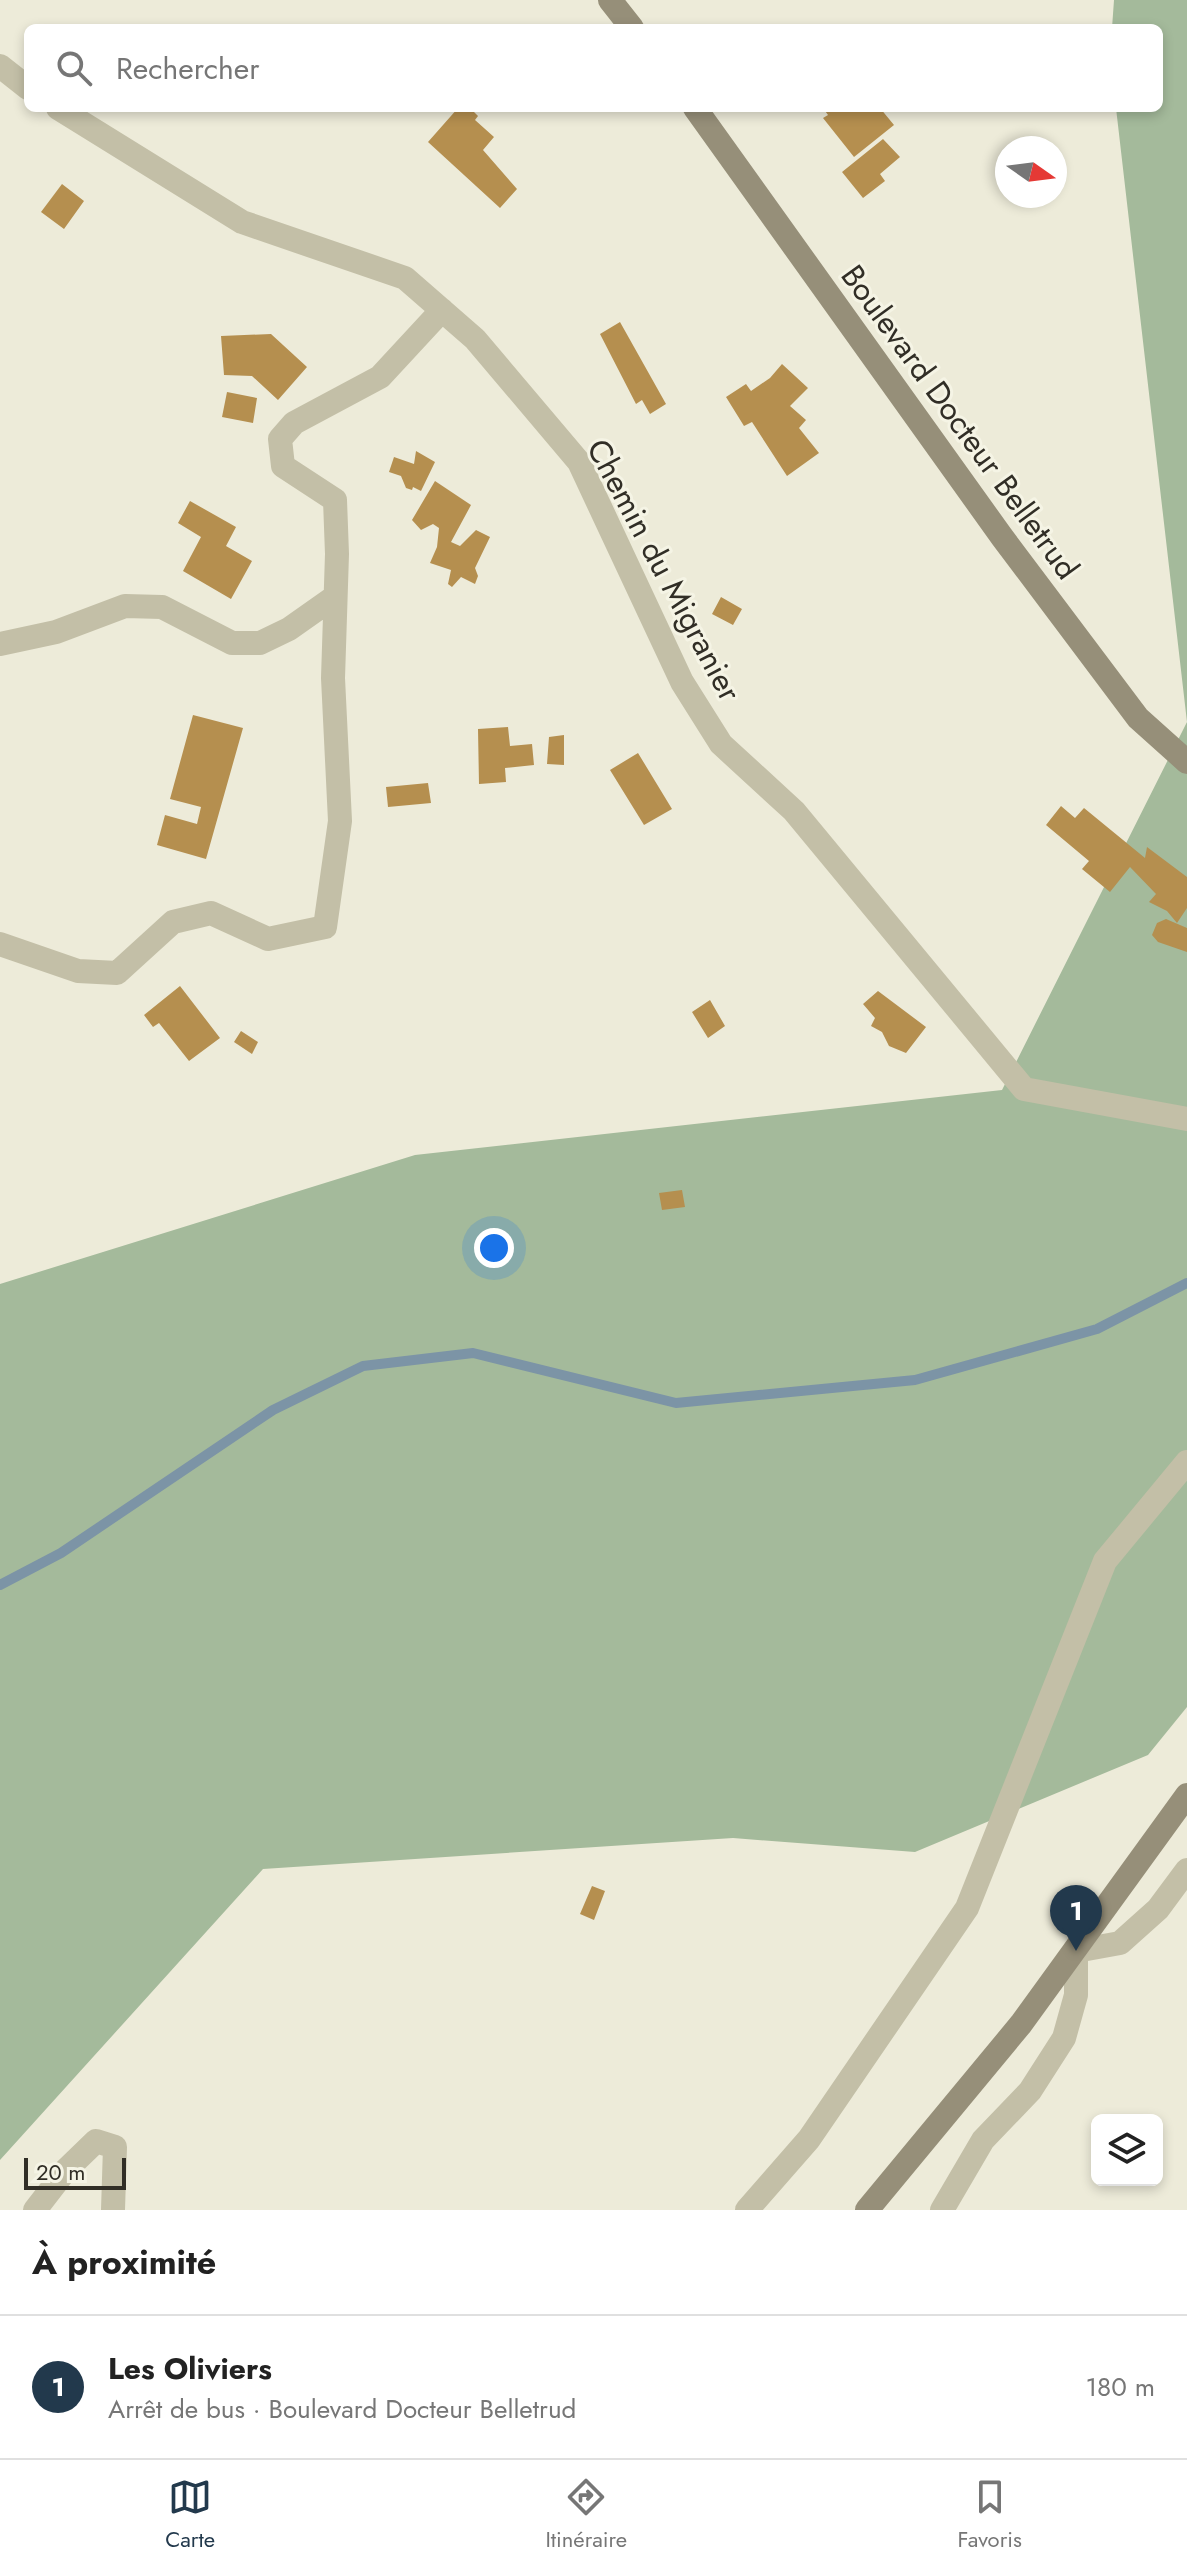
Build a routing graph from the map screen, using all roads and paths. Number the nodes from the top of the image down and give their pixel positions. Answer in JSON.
{"nodes":[{"id":1,"x":610,"y":0,"type":"edge"},
{"id":2,"x":629,"y":24,"type":"edge"},
{"id":3,"x":0,"y":66,"type":"edge"},
{"id":4,"x":24,"y":85,"type":"edge"},
{"id":5,"x":64,"y":112,"type":"edge"},
{"id":6,"x":698,"y":112,"type":"edge"},
{"id":7,"x":442,"y":310,"type":"junction"},
{"id":8,"x":333,"y":598,"type":"junction"},
{"id":9,"x":0,"y":644,"type":"edge"},
{"id":10,"x":1187,"y":762,"type":"edge"},
{"id":11,"x":0,"y":944,"type":"edge"},
{"id":12,"x":1187,"y":1119,"type":"edge"},
{"id":13,"x":1187,"y":1462,"type":"edge"},
{"id":14,"x":1187,"y":1795,"type":"edge"},
{"id":15,"x":1187,"y":1870,"type":"edge"},
{"id":16,"x":1076,"y":1951,"type":"junction"},
{"id":17,"x":35,"y":2210,"type":"edge"},
{"id":18,"x":113,"y":2210,"type":"edge"},
{"id":19,"x":747,"y":2210,"type":"edge"},
{"id":20,"x":867,"y":2210,"type":"edge"},
{"id":21,"x":942,"y":2210,"type":"edge"}],
"edges":[{"from":1,"to":2,"type":"main road"},
{"from":3,"to":4,"type":"street"},
{"from":5,"to":7,"type":"street","name":"Chemin du Migranier"},
{"from":6,"to":10,"type":"main road","name":"Boulevard Docteur Belletrud"},
{"from":7,"to":8,"type":"street"},
{"from":7,"to":12,"type":"street","name":"Chemin du Migranier"},
{"from":8,"to":9,"type":"street"},
{"from":8,"to":11,"type":"street"},
{"from":13,"to":19,"type":"street"},
{"from":14,"to":16,"type":"main road"},
{"from":15,"to":16,"type":"street"},
{"from":16,"to":20,"type":"main road"},
{"from":16,"to":21,"type":"street"},
{"from":17,"to":18,"type":"street"}]}
